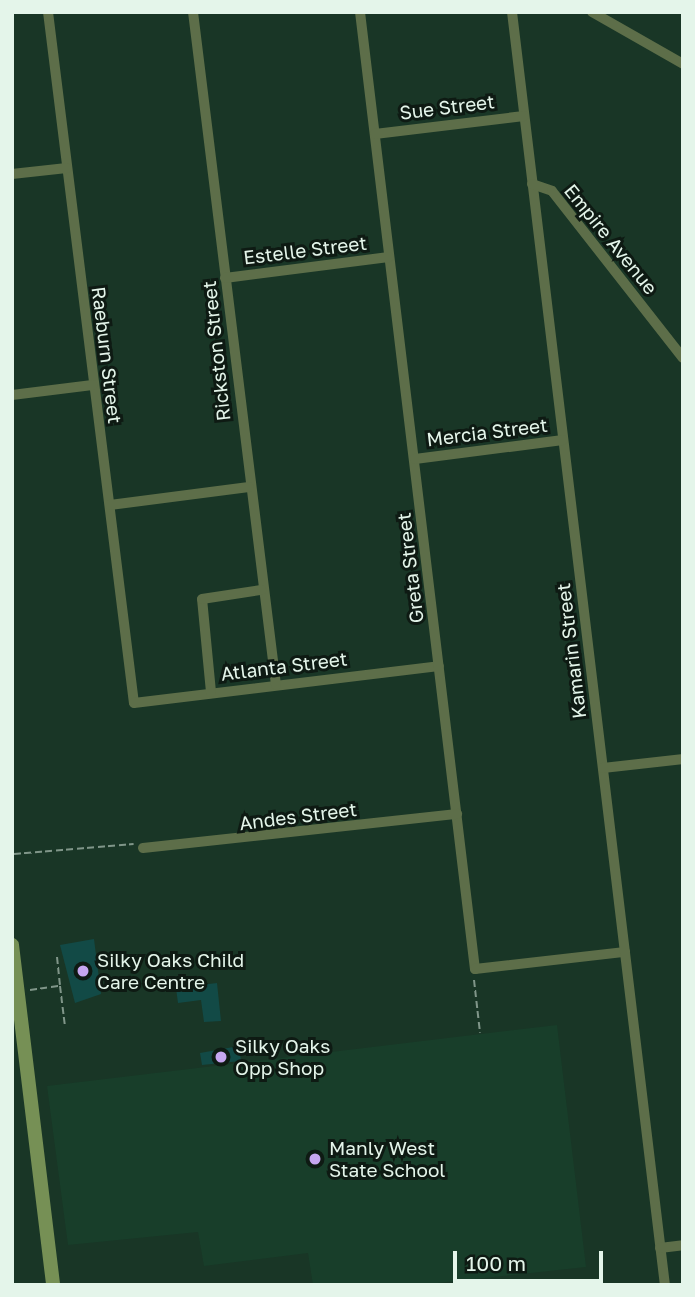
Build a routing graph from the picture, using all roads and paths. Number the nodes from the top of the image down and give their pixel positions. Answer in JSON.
{"nodes":[{"id":1,"x":48,"y":12,"type":"edge"},
{"id":2,"x":193,"y":12,"type":"edge"},
{"id":3,"x":360,"y":12,"type":"edge"},
{"id":4,"x":512,"y":12,"type":"edge"},
{"id":5,"x":592,"y":12,"type":"edge"},
{"id":6,"x":683,"y":64,"type":"edge"},
{"id":7,"x":524,"y":116,"type":"junction"},
{"id":8,"x":375,"y":134,"type":"junction"},
{"id":9,"x":67,"y":168,"type":"junction"},
{"id":10,"x":12,"y":174,"type":"edge"},
{"id":11,"x":532,"y":184,"type":"junction"},
{"id":12,"x":389,"y":257,"type":"junction"},
{"id":13,"x":225,"y":278,"type":"junction"},
{"id":14,"x":683,"y":358,"type":"edge"},
{"id":15,"x":92,"y":385,"type":"junction"},
{"id":16,"x":12,"y":395,"type":"edge"},
{"id":17,"x":563,"y":440,"type":"junction"},
{"id":18,"x":415,"y":459,"type":"junction"},
{"id":19,"x":249,"y":487,"type":"junction"},
{"id":20,"x":110,"y":505,"type":"junction"},
{"id":21,"x":261,"y":590,"type":"junction"},
{"id":22,"x":439,"y":666,"type":"junction"},
{"id":23,"x":276,"y":685,"type":"junction"},
{"id":24,"x":211,"y":692,"type":"junction"},
{"id":25,"x":134,"y":703,"type":"joint"},
{"id":26,"x":683,"y":759,"type":"edge"},
{"id":27,"x":603,"y":768,"type":"junction"},
{"id":28,"x":457,"y":814,"type":"junction"},
{"id":29,"x":143,"y":848,"type":"joint"},
{"id":30,"x":14,"y":854,"type":"edge"},
{"id":31,"x":12,"y":945,"type":"edge"},
{"id":32,"x":625,"y":951,"type":"junction"},
{"id":33,"x":57,"y":957,"type":"dead end"},
{"id":34,"x":475,"y":969,"type":"junction"},
{"id":35,"x":60,"y":986,"type":"junction"},
{"id":36,"x":30,"y":990,"type":"dead end"},
{"id":37,"x":65,"y":1027,"type":"dead end"},
{"id":38,"x":480,"y":1032,"type":"dead end"},
{"id":39,"x":683,"y":1245,"type":"edge"},
{"id":40,"x":660,"y":1248,"type":"junction"},
{"id":41,"x":53,"y":1285,"type":"edge"},
{"id":42,"x":665,"y":1285,"type":"edge"}],
"edges":[{"from":1,"to":9,"type":"street","name":"Raeburn Street"},
{"from":2,"to":13,"type":"street","name":"Rickston Street"},
{"from":3,"to":8,"type":"street","name":"Greta Street"},
{"from":4,"to":7,"type":"street","name":"Kamarin Street"},
{"from":5,"to":6,"type":"street"},
{"from":7,"to":8,"type":"street","name":"Sue Street"},
{"from":7,"to":11,"type":"street","name":"Kamarin Street"},
{"from":8,"to":12,"type":"street","name":"Greta Street"},
{"from":9,"to":10,"type":"street"},
{"from":9,"to":15,"type":"street","name":"Raeburn Street"},
{"from":11,"to":14,"type":"street","name":"Empire Avenue"},
{"from":11,"to":17,"type":"street","name":"Kamarin Street"},
{"from":12,"to":13,"type":"street","name":"Estelle Street"},
{"from":12,"to":18,"type":"street","name":"Greta Street"},
{"from":13,"to":19,"type":"street","name":"Rickston Street"},
{"from":15,"to":16,"type":"street"},
{"from":15,"to":20,"type":"street","name":"Raeburn Street"},
{"from":17,"to":18,"type":"street","name":"Mercia Street"},
{"from":17,"to":27,"type":"street","name":"Kamarin Street"},
{"from":18,"to":22,"type":"street","name":"Greta Street"},
{"from":19,"to":20,"type":"street"},
{"from":19,"to":21,"type":"street","name":"Rickston Street"},
{"from":20,"to":25,"type":"street","name":"Raeburn Street"},
{"from":21,"to":23,"type":"street","name":"Rickston Street"},
{"from":21,"to":24,"type":"street"},
{"from":22,"to":23,"type":"street","name":"Atlanta Street"},
{"from":22,"to":28,"type":"street","name":"Greta Street"},
{"from":23,"to":24,"type":"street","name":"Atlanta Street"},
{"from":24,"to":25,"type":"street","name":"Atlanta Street"},
{"from":26,"to":27,"type":"street"},
{"from":27,"to":32,"type":"street","name":"Kamarin Street"},
{"from":28,"to":29,"type":"street","name":"Andes Street"},
{"from":28,"to":34,"type":"street","name":"Greta Street"},
{"from":29,"to":30,"type":"path"},
{"from":31,"to":41,"type":"main road"},
{"from":32,"to":34,"type":"street"},
{"from":32,"to":40,"type":"street","name":"Kamarin Street"},
{"from":33,"to":35,"type":"path"},
{"from":34,"to":38,"type":"path"},
{"from":35,"to":36,"type":"path"},
{"from":35,"to":37,"type":"path"},
{"from":39,"to":40,"type":"street"},
{"from":40,"to":42,"type":"street","name":"Kamarin Street"}]}
